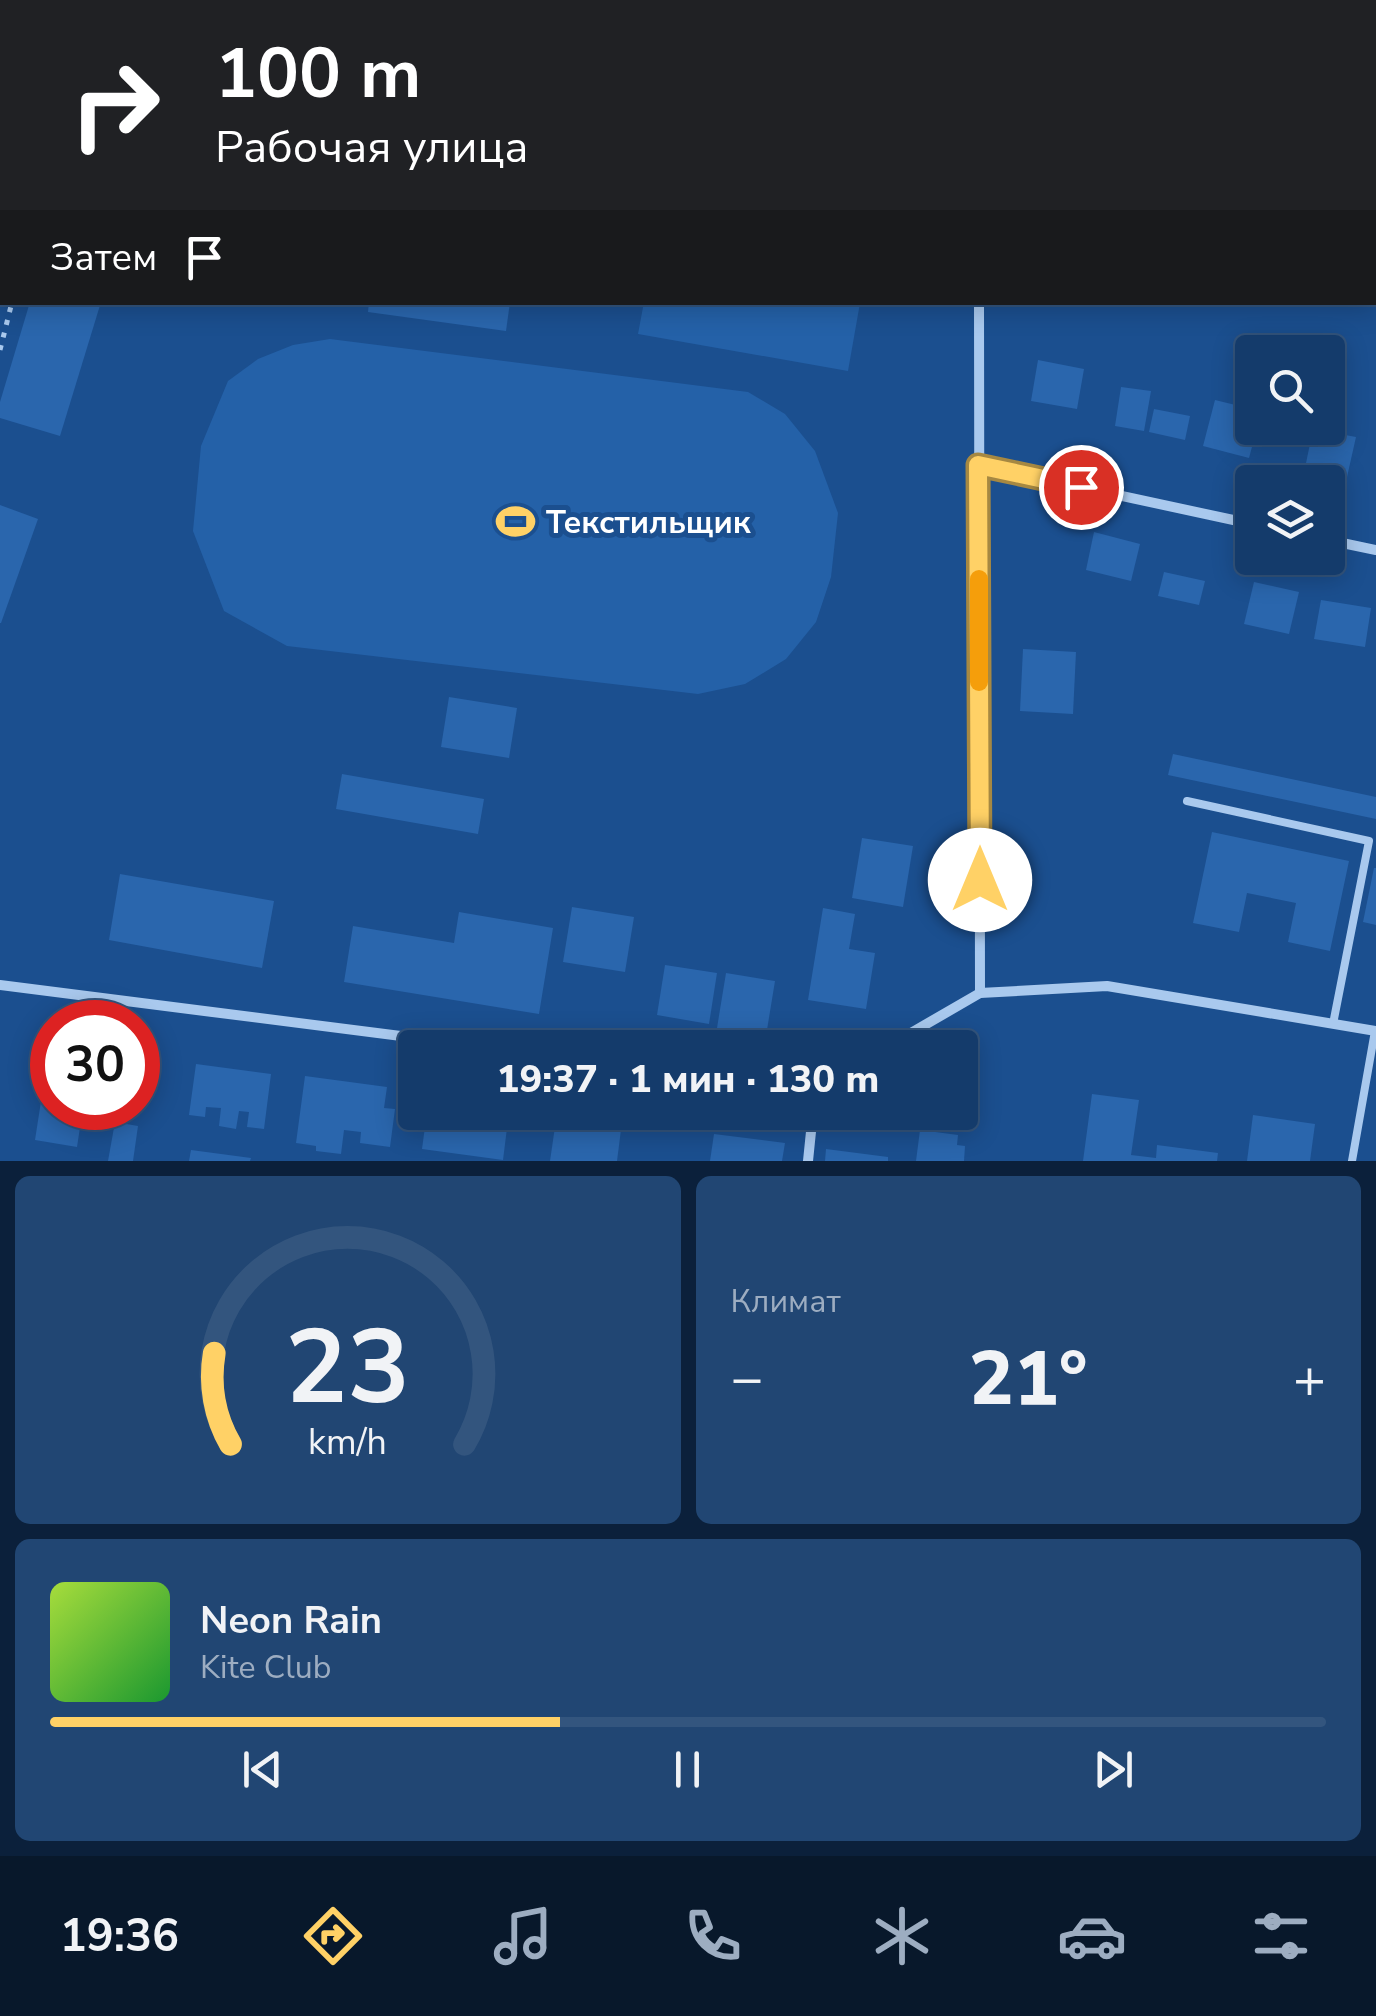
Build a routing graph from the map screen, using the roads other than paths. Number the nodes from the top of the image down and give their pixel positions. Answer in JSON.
{"nodes":[{"id":1,"x":978,"y":305,"type":"edge"},
{"id":2,"x":978,"y":465,"type":"junction"},
{"id":3,"x":1235,"y":520,"type":"edge"},
{"id":4,"x":1345,"y":544,"type":"edge"},
{"id":5,"x":1376,"y":550,"type":"edge"},
{"id":6,"x":1187,"y":801,"type":"dead end"},
{"id":7,"x":1373,"y":841,"type":"edge"},
{"id":8,"x":0,"y":985,"type":"edge"},
{"id":9,"x":980,"y":993,"type":"junction"},
{"id":10,"x":1333,"y":1024,"type":"junction"},
{"id":11,"x":916,"y":1030,"type":"edge"},
{"id":12,"x":1376,"y":1031,"type":"edge"},
{"id":13,"x":398,"y":1036,"type":"edge"},
{"id":14,"x":811,"y":1130,"type":"edge"},
{"id":15,"x":808,"y":1161,"type":"edge"},
{"id":16,"x":1352,"y":1161,"type":"edge"}],
"edges":[{"from":1,"to":2,"type":"street"},
{"from":2,"to":3,"type":"street"},
{"from":2,"to":9,"type":"street"},
{"from":4,"to":5,"type":"street"},
{"from":6,"to":7,"type":"lane"},
{"from":7,"to":10,"type":"lane"},
{"from":8,"to":13,"type":"street"},
{"from":9,"to":10,"type":"street"},
{"from":9,"to":11,"type":"street"},
{"from":10,"to":12,"type":"street"},
{"from":12,"to":16,"type":"lane"},
{"from":14,"to":15,"type":"street"}]}
